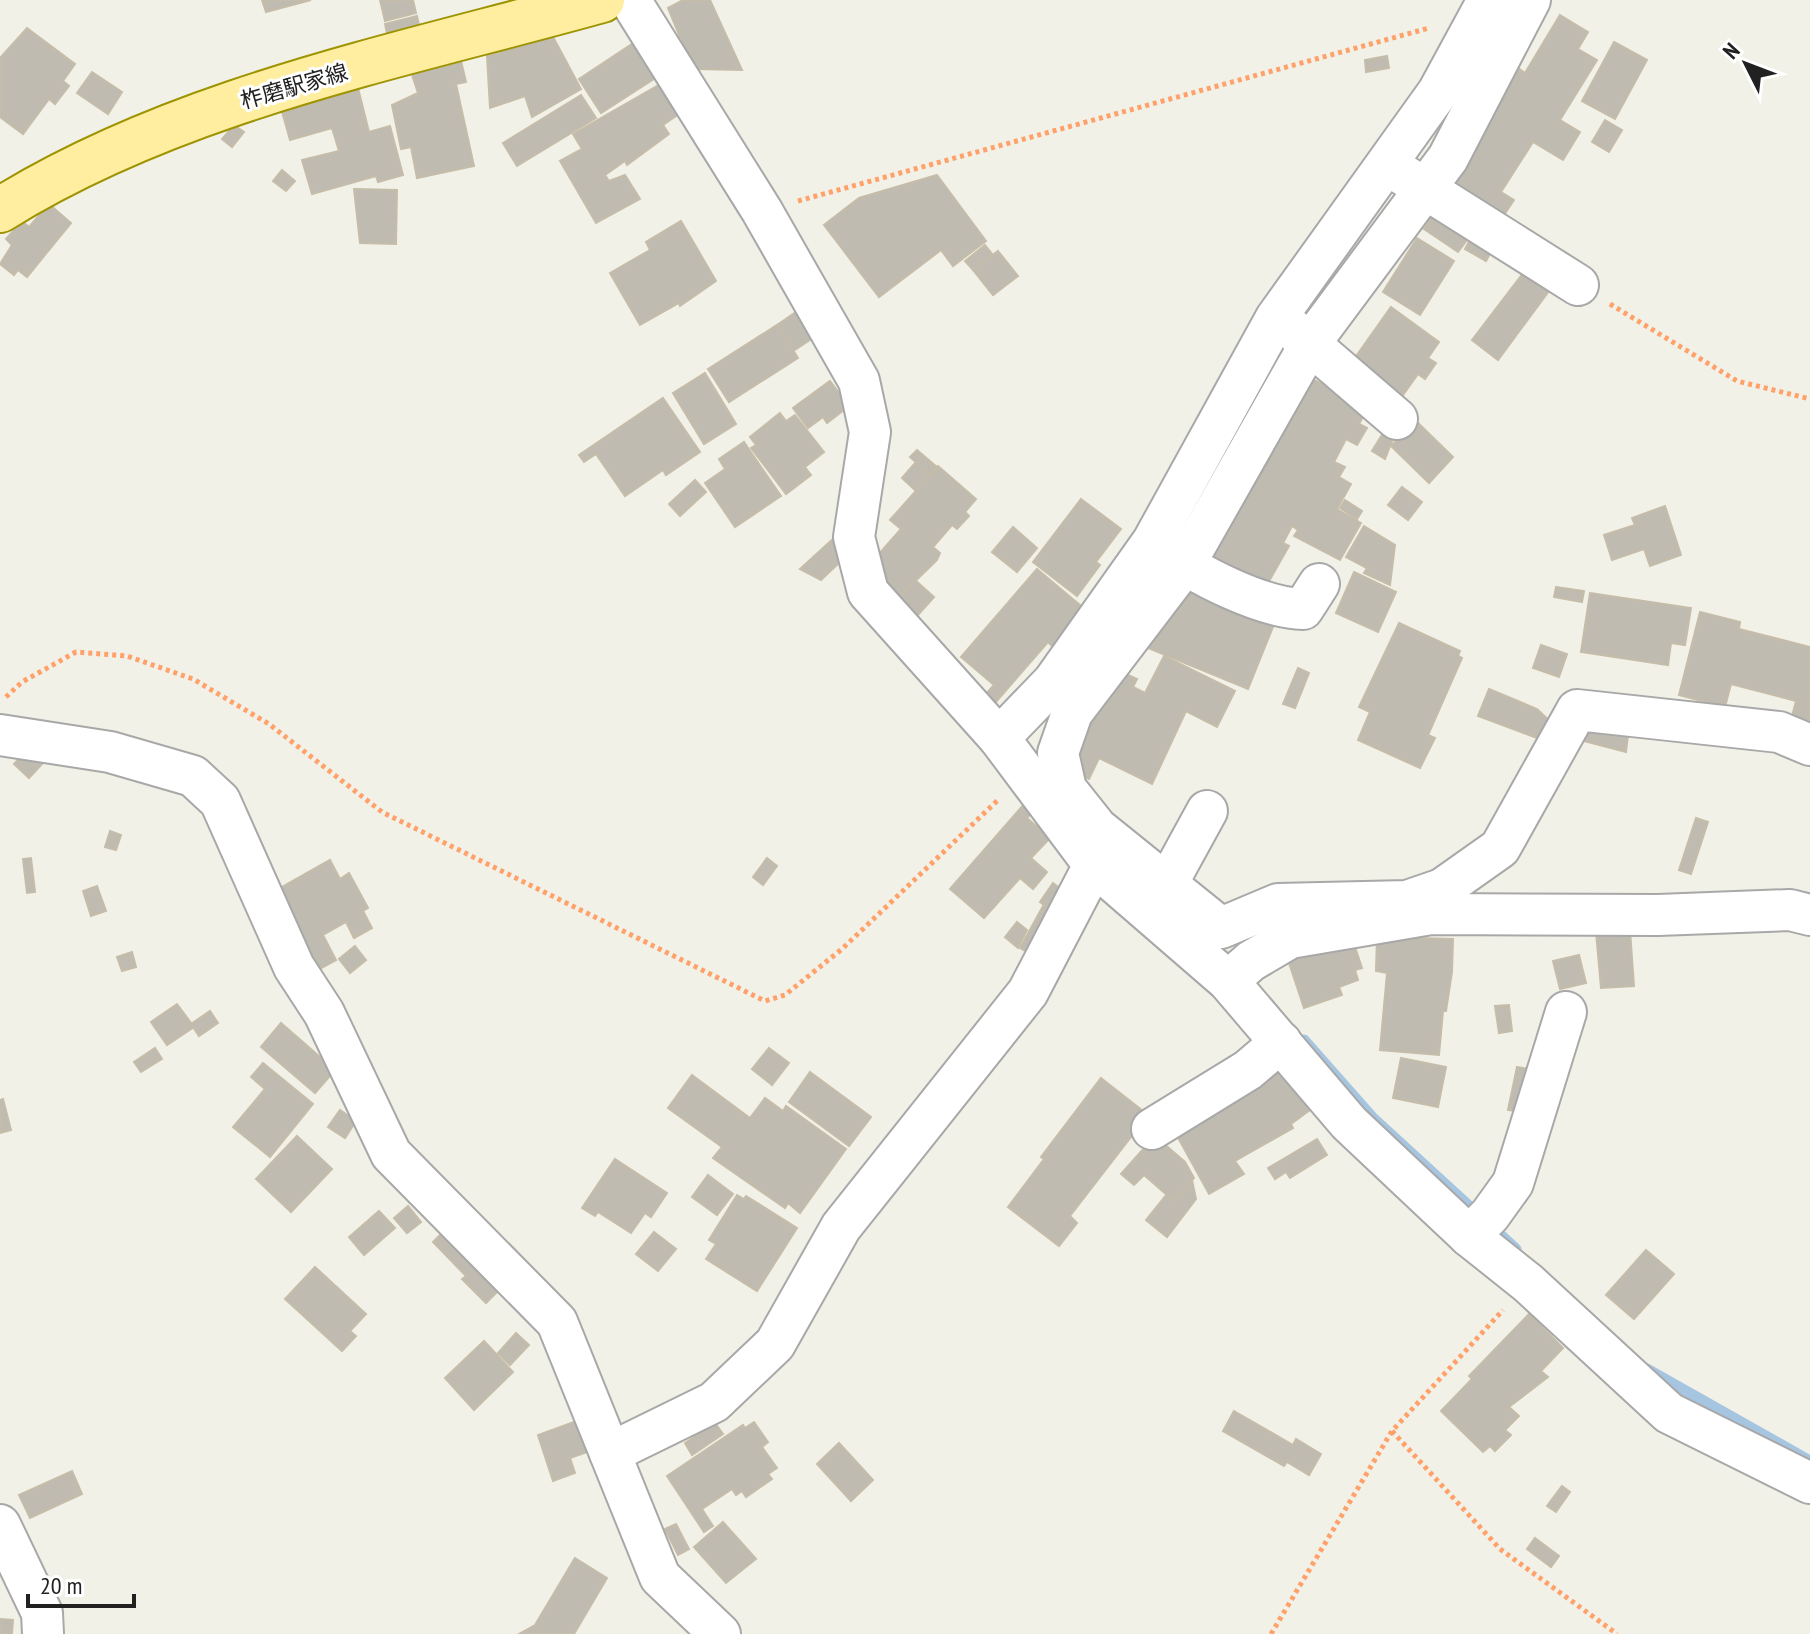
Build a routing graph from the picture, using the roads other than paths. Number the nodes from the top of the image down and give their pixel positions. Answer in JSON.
{"nodes":[{"id":1,"x":602,"y":0,"type":"edge"},
{"id":2,"x":630,"y":0,"type":"edge"},
{"id":3,"x":1530,"y":0,"type":"edge"},
{"id":4,"x":1480,"y":15,"type":"edge"},
{"id":5,"x":1389,"y":165,"type":"junction"},
{"id":6,"x":1424,"y":190,"type":"junction"},
{"id":7,"x":0,"y":210,"type":"edge"},
{"id":8,"x":1578,"y":285,"type":"road end"},
{"id":9,"x":1276,"y":318,"type":"junction"},
{"id":10,"x":1311,"y":342,"type":"junction"},
{"id":11,"x":1397,"y":419,"type":"dead end"},
{"id":12,"x":1153,"y":541,"type":"junction"},
{"id":13,"x":1184,"y":566,"type":"junction"},
{"id":14,"x":1319,"y":584,"type":"dead end"},
{"id":15,"x":0,"y":735,"type":"edge"},
{"id":16,"x":999,"y":738,"type":"junction"},
{"id":17,"x":1810,"y":745,"type":"edge"},
{"id":18,"x":1207,"y":811,"type":"dead end"},
{"id":19,"x":1094,"y":865,"type":"junction"},
{"id":20,"x":1157,"y":896,"type":"junction"},
{"id":21,"x":1436,"y":902,"type":"junction"},
{"id":22,"x":1810,"y":915,"type":"edge"},
{"id":23,"x":1238,"y":972,"type":"junction"},
{"id":24,"x":1566,"y":1012,"type":"dead end"},
{"id":25,"x":1281,"y":1042,"type":"junction"},
{"id":26,"x":1152,"y":1129,"type":"dead end"},
{"id":27,"x":1479,"y":1226,"type":"junction"},
{"id":28,"x":610,"y":1453,"type":"junction"},
{"id":29,"x":1810,"y":1483,"type":"edge"},
{"id":30,"x":0,"y":1525,"type":"edge"},
{"id":31,"x":43,"y":1634,"type":"edge"},
{"id":32,"x":720,"y":1634,"type":"edge"}],
"edges":[{"from":1,"to":7,"type":"main road","name":"柞磨駅家線"},
{"from":2,"to":16,"type":"street"},
{"from":3,"to":6,"type":"street"},
{"from":4,"to":5,"type":"street"},
{"from":5,"to":6,"type":"street"},
{"from":5,"to":9,"type":"street"},
{"from":6,"to":8,"type":"street"},
{"from":6,"to":10,"type":"street"},
{"from":9,"to":10,"type":"street"},
{"from":9,"to":12,"type":"street"},
{"from":10,"to":11,"type":"street"},
{"from":10,"to":13,"type":"street"},
{"from":12,"to":13,"type":"street"},
{"from":12,"to":16,"type":"street"},
{"from":13,"to":14,"type":"street"},
{"from":13,"to":20,"type":"street"},
{"from":15,"to":28,"type":"street"},
{"from":16,"to":19,"type":"street"},
{"from":17,"to":21,"type":"street"},
{"from":18,"to":20,"type":"street"},
{"from":19,"to":20,"type":"street"},
{"from":19,"to":28,"type":"street"},
{"from":20,"to":21,"type":"street"},
{"from":20,"to":23,"type":"street"},
{"from":21,"to":22,"type":"street"},
{"from":21,"to":23,"type":"street"},
{"from":23,"to":25,"type":"street"},
{"from":24,"to":27,"type":"street"},
{"from":25,"to":26,"type":"street"},
{"from":25,"to":27,"type":"street"},
{"from":27,"to":29,"type":"street"},
{"from":28,"to":32,"type":"street"},
{"from":30,"to":31,"type":"street"}]}
